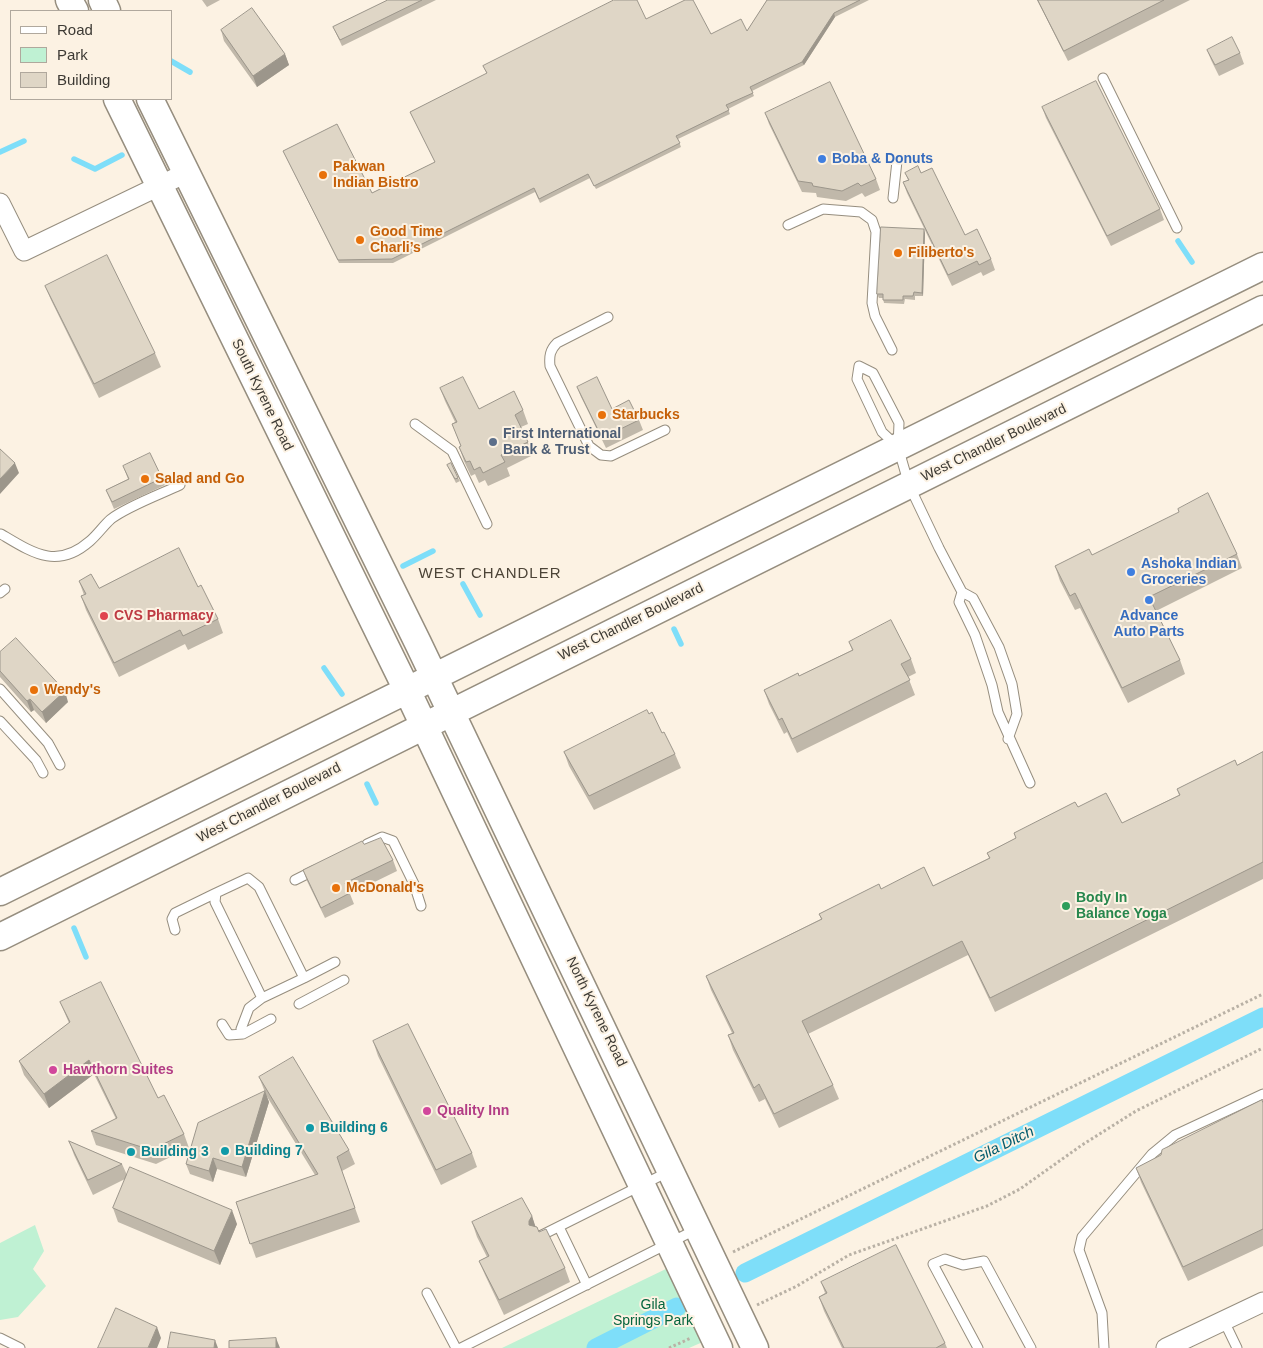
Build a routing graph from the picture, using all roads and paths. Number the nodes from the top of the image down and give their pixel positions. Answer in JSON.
{"nodes":[{"id":1,"x":1103,"y":78,"type":"dead end"},
{"id":2,"x":117,"y":100,"type":"edge"},
{"id":3,"x":150,"y":100,"type":"edge"},
{"id":4,"x":897,"y":161,"type":"dead end"},
{"id":5,"x":186,"y":173,"type":"junction"},
{"id":6,"x":159,"y":186,"type":"junction"},
{"id":7,"x":893,"y":198,"type":"dead end"},
{"id":8,"x":0,"y":203,"type":"edge"},
{"id":9,"x":788,"y":225,"type":"dead end"},
{"id":10,"x":1177,"y":228,"type":"dead end"},
{"id":11,"x":1263,"y":266,"type":"edge"},
{"id":12,"x":1263,"y":309,"type":"edge"},
{"id":13,"x":608,"y":316,"type":"dead end"},
{"id":14,"x":892,"y":350,"type":"dead end"},
{"id":15,"x":278,"y":360,"type":"junction"},
{"id":16,"x":415,"y":424,"type":"dead end"},
{"id":17,"x":277,"y":426,"type":"junction"},
{"id":18,"x":665,"y":430,"type":"dead end"},
{"id":19,"x":898,"y":447,"type":"junction"},
{"id":20,"x":180,"y":485,"type":"dead end"},
{"id":21,"x":909,"y":485,"type":"junction"},
{"id":22,"x":487,"y":524,"type":"dead end"},
{"id":23,"x":1,"y":534,"type":"edge"},
{"id":24,"x":962,"y":592,"type":"junction"},
{"id":25,"x":434,"y":676,"type":"junction"},
{"id":26,"x":0,"y":689,"type":"edge"},
{"id":27,"x":407,"y":690,"type":"junction"},
{"id":28,"x":452,"y":712,"type":"junction"},
{"id":29,"x":0,"y":721,"type":"edge"},
{"id":30,"x":423,"y":726,"type":"junction"},
{"id":31,"x":1008,"y":739,"type":"junction"},
{"id":32,"x":60,"y":765,"type":"dead end"},
{"id":33,"x":43,"y":773,"type":"dead end"},
{"id":34,"x":1030,"y":784,"type":"dead end"},
{"id":35,"x":356,"y":850,"type":"edge"},
{"id":36,"x":321,"y":867,"type":"edge"},
{"id":37,"x":295,"y":880,"type":"dead end"},
{"id":38,"x":0,"y":892,"type":"edge"},
{"id":39,"x":216,"y":893,"type":"junction"},
{"id":40,"x":421,"y":906,"type":"dead end"},
{"id":41,"x":175,"y":930,"type":"dead end"},
{"id":42,"x":0,"y":936,"type":"edge"},
{"id":43,"x":335,"y":962,"type":"dead end"},
{"id":44,"x":304,"y":978,"type":"junction"},
{"id":45,"x":344,"y":980,"type":"dead end"},
{"id":46,"x":1263,"y":994,"type":"edge"},
{"id":47,"x":262,"y":998,"type":"junction"},
{"id":48,"x":299,"y":1004,"type":"dead end"},
{"id":49,"x":271,"y":1019,"type":"dead end"},
{"id":50,"x":222,"y":1024,"type":"dead end"},
{"id":51,"x":243,"y":1034,"type":"junction"},
{"id":52,"x":1263,"y":1048,"type":"edge"},
{"id":53,"x":1263,"y":1094,"type":"edge"},
{"id":54,"x":671,"y":1170,"type":"junction"},
{"id":55,"x":641,"y":1185,"type":"junction"},
{"id":56,"x":559,"y":1227,"type":"junction"},
{"id":57,"x":698,"y":1229,"type":"junction"},
{"id":58,"x":540,"y":1236,"type":"edge"},
{"id":59,"x":669,"y":1243,"type":"junction"},
{"id":60,"x":714,"y":1262,"type":"junction"},
{"id":61,"x":587,"y":1284,"type":"junction"},
{"id":62,"x":427,"y":1293,"type":"dead end"},
{"id":63,"x":1263,"y":1302,"type":"edge"},
{"id":64,"x":738,"y":1314,"type":"junction"},
{"id":65,"x":1224,"y":1321,"type":"junction"},
{"id":66,"x":0,"y":1338,"type":"edge"},
{"id":67,"x":20,"y":1348,"type":"edge"},
{"id":68,"x":456,"y":1348,"type":"edge"},
{"id":69,"x":461,"y":1348,"type":"edge"},
{"id":70,"x":719,"y":1348,"type":"edge"},
{"id":71,"x":755,"y":1348,"type":"edge"},
{"id":72,"x":978,"y":1348,"type":"edge"},
{"id":73,"x":1031,"y":1348,"type":"edge"},
{"id":74,"x":1104,"y":1348,"type":"edge"},
{"id":75,"x":1166,"y":1348,"type":"edge"},
{"id":76,"x":1238,"y":1348,"type":"edge"}],
"edges":[{"from":1,"to":10,"type":"lane"},
{"from":2,"to":6,"type":"main road","name":"South Kyrene Road"},
{"from":3,"to":5,"type":"main road"},
{"from":4,"to":7,"type":"lane"},
{"from":5,"to":6,"type":"street"},
{"from":5,"to":15,"type":"main road"},
{"from":6,"to":8,"type":"street"},
{"from":6,"to":17,"type":"main road","name":"South Kyrene Road"},
{"from":9,"to":14,"type":"lane"},
{"from":11,"to":19,"type":"main road"},
{"from":12,"to":21,"type":"main road","name":"West Chandler Boulevard"},
{"from":13,"to":18,"type":"lane"},
{"from":15,"to":17,"type":"main road"},
{"from":15,"to":25,"type":"main road"},
{"from":16,"to":22,"type":"lane"},
{"from":17,"to":27,"type":"main road","name":"South Kyrene Road"},
{"from":19,"to":19,"type":"lane"},
{"from":19,"to":21,"type":"lane"},
{"from":19,"to":25,"type":"main road"},
{"from":20,"to":23,"type":"lane"},
{"from":21,"to":24,"type":"lane"},
{"from":21,"to":28,"type":"main road","name":"West Chandler Boulevard"},
{"from":24,"to":31,"type":"lane"},
{"from":24,"to":31,"type":"lane"},
{"from":25,"to":27,"type":"main road"},
{"from":25,"to":28,"type":"main road","name":"North Kyrene Road"},
{"from":26,"to":32,"type":"lane"},
{"from":27,"to":30,"type":"main road"},
{"from":27,"to":38,"type":"main road"},
{"from":28,"to":30,"type":"main road","name":"West Chandler Boulevard"},
{"from":28,"to":54,"type":"main road","name":"North Kyrene Road"},
{"from":29,"to":33,"type":"lane"},
{"from":30,"to":42,"type":"main road","name":"West Chandler Boulevard"},
{"from":30,"to":55,"type":"main road"},
{"from":31,"to":34,"type":"lane"},
{"from":35,"to":40,"type":"lane"},
{"from":36,"to":37,"type":"lane"},
{"from":39,"to":41,"type":"lane"},
{"from":39,"to":44,"type":"lane"},
{"from":39,"to":47,"type":"lane"},
{"from":43,"to":44,"type":"lane"},
{"from":44,"to":47,"type":"lane"},
{"from":45,"to":48,"type":"lane"},
{"from":46,"to":60,"type":"path"},
{"from":47,"to":51,"type":"lane"},
{"from":49,"to":51,"type":"lane"},
{"from":50,"to":51,"type":"lane"},
{"from":52,"to":64,"type":"path"},
{"from":53,"to":74,"type":"lane"},
{"from":54,"to":55,"type":"lane"},
{"from":54,"to":57,"type":"main road","name":"North Kyrene Road"},
{"from":55,"to":56,"type":"lane"},
{"from":55,"to":59,"type":"main road"},
{"from":56,"to":58,"type":"lane"},
{"from":56,"to":61,"type":"lane"},
{"from":57,"to":59,"type":"lane"},
{"from":57,"to":60,"type":"main road","name":"North Kyrene Road"},
{"from":59,"to":61,"type":"lane"},
{"from":59,"to":70,"type":"main road"},
{"from":60,"to":64,"type":"main road","name":"North Kyrene Road"},
{"from":61,"to":69,"type":"lane"},
{"from":62,"to":68,"type":"lane"},
{"from":63,"to":65,"type":"street"},
{"from":64,"to":71,"type":"main road","name":"North Kyrene Road"},
{"from":65,"to":75,"type":"street"},
{"from":65,"to":76,"type":"lane"},
{"from":66,"to":67,"type":"lane"},
{"from":72,"to":73,"type":"lane"}]}
